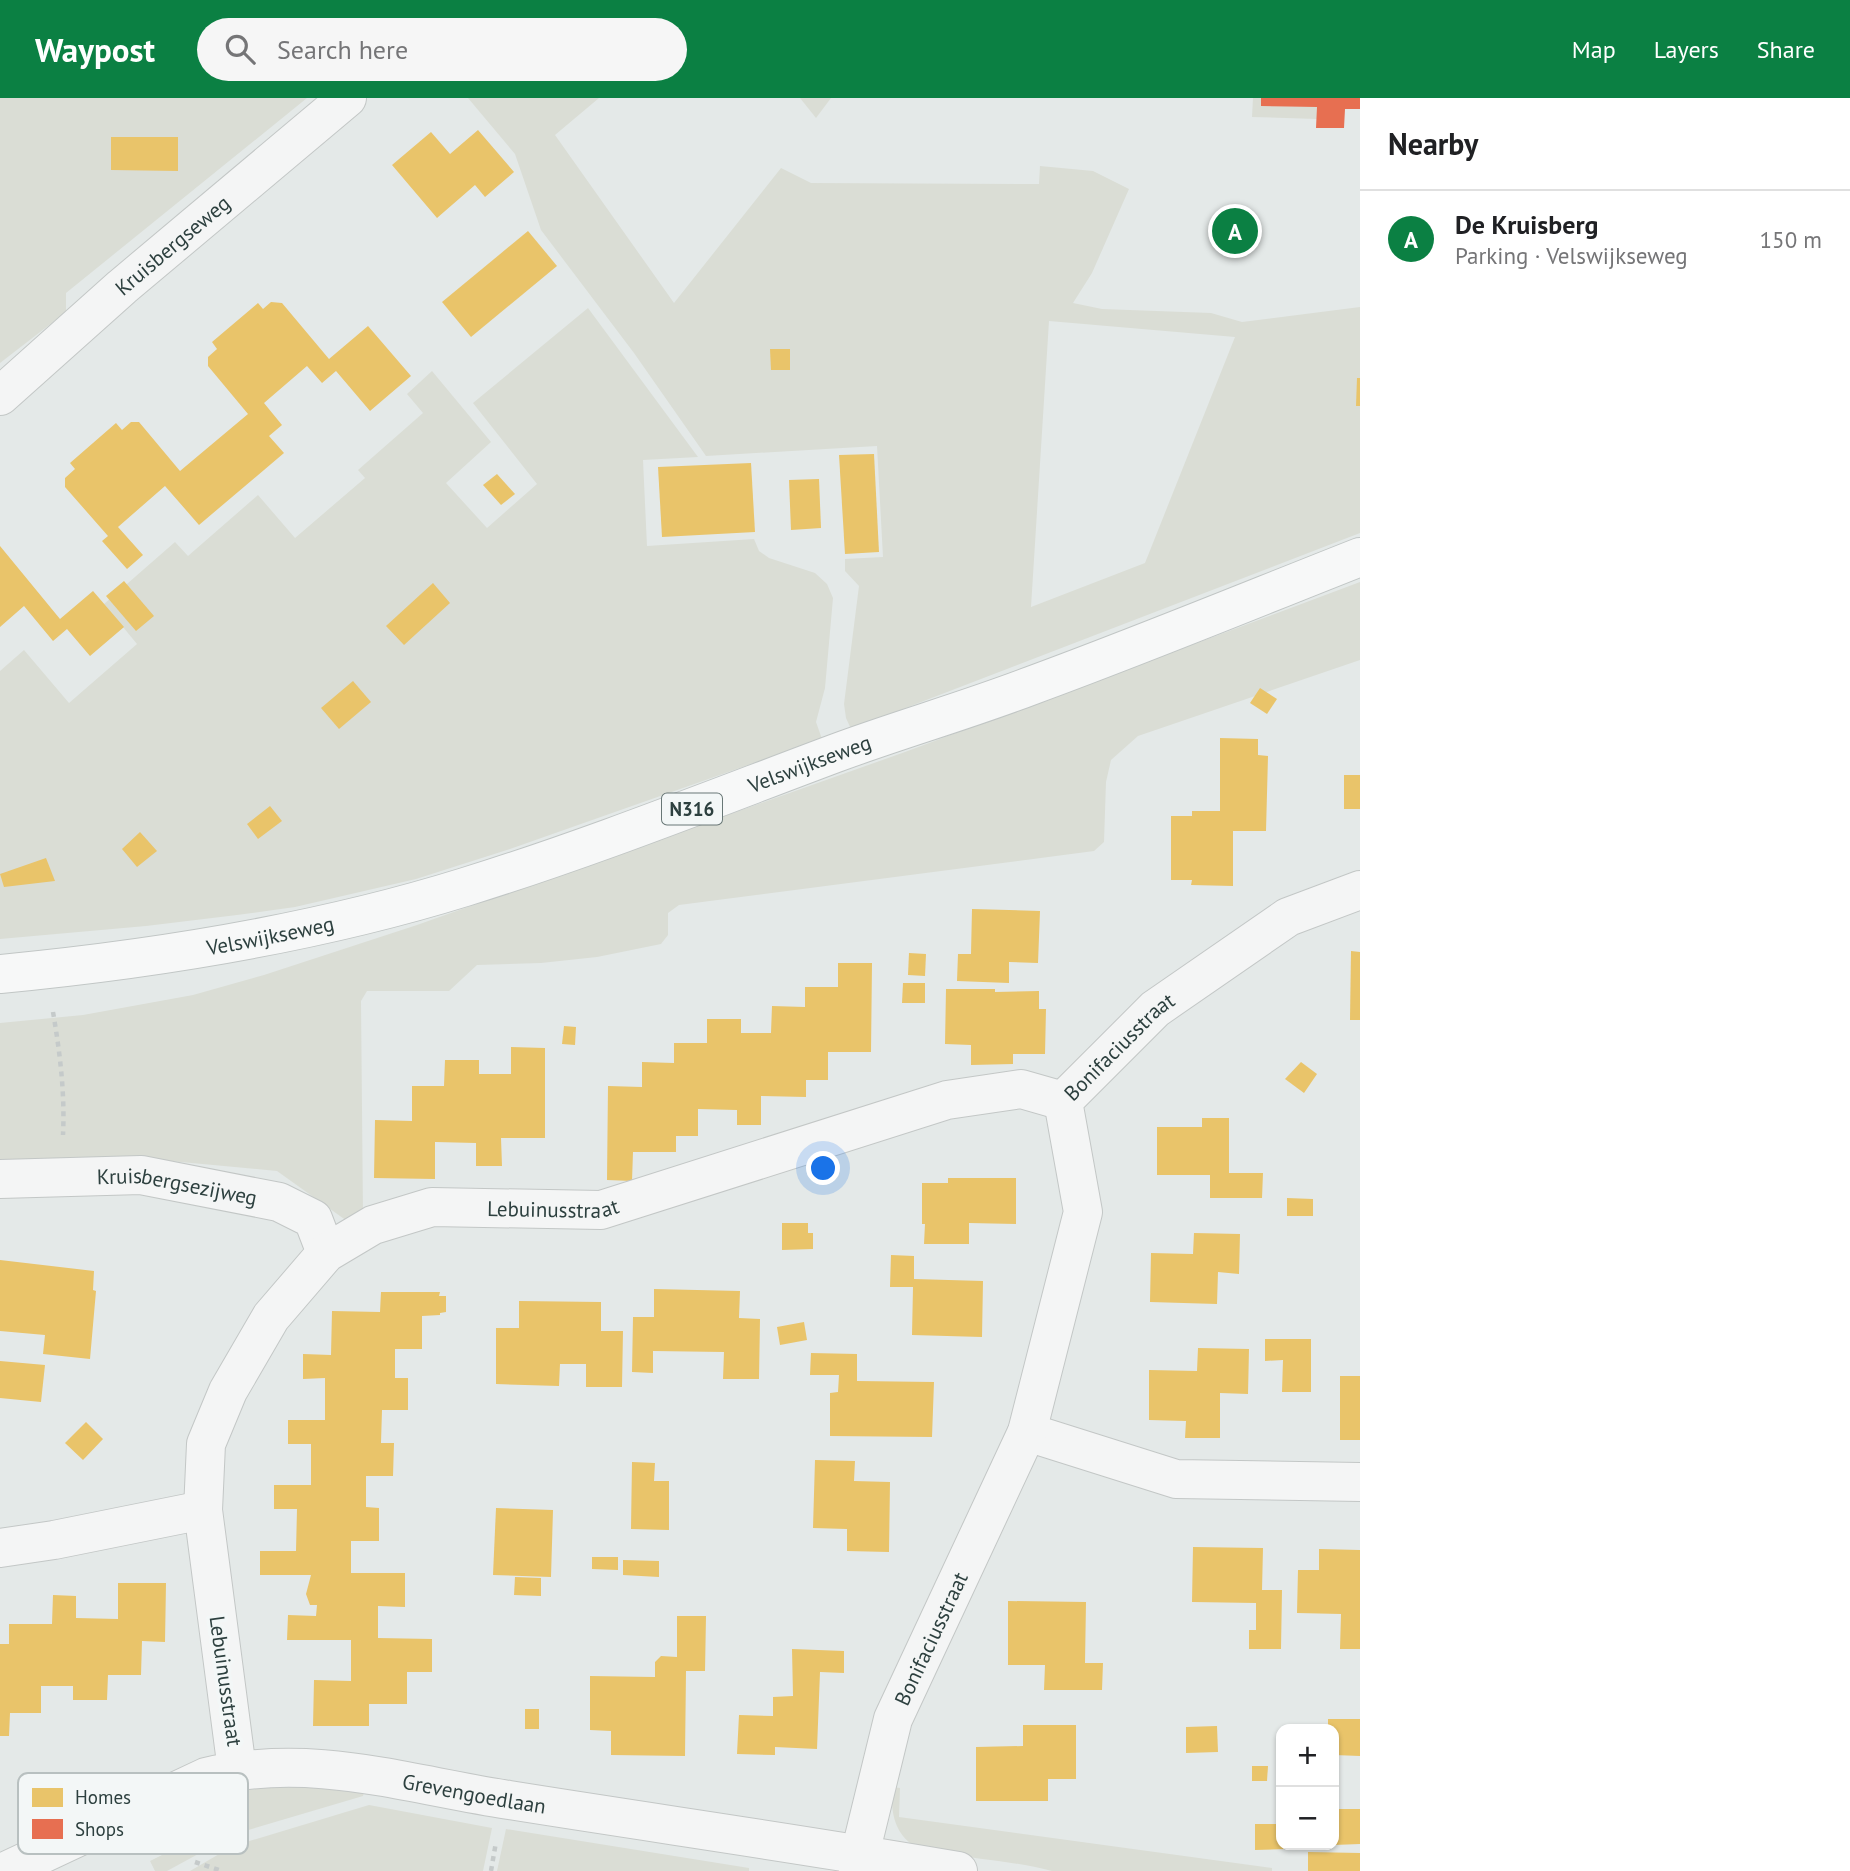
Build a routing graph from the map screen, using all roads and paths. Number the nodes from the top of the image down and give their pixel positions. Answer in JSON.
{"nodes":[{"id":1,"x":347,"y":98,"type":"edge"},
{"id":2,"x":0,"y":396,"type":"edge"},
{"id":3,"x":1360,"y":557,"type":"edge"},
{"id":4,"x":1360,"y":890,"type":"edge"},
{"id":5,"x":51,"y":969,"type":"junction"},
{"id":6,"x":0,"y":974,"type":"edge"},
{"id":7,"x":1063,"y":1101,"type":"junction"},
{"id":8,"x":61,"y":1178,"type":"junction"},
{"id":9,"x":0,"y":1179,"type":"edge"},
{"id":10,"x":326,"y":1253,"type":"junction"},
{"id":11,"x":1027,"y":1432,"type":"junction"},
{"id":12,"x":1360,"y":1482,"type":"edge"},
{"id":13,"x":203,"y":1510,"type":"junction"},
{"id":14,"x":0,"y":1548,"type":"edge"},
{"id":15,"x":237,"y":1770,"type":"junction"},
{"id":16,"x":224,"y":1773,"type":"edge"},
{"id":17,"x":42,"y":1854,"type":"edge"},
{"id":18,"x":195,"y":1862,"type":"dead end"},
{"id":19,"x":859,"y":1863,"type":"edge"},
{"id":20,"x":6,"y":1871,"type":"edge"},
{"id":21,"x":222,"y":1871,"type":"edge"},
{"id":22,"x":958,"y":1871,"type":"edge"}],
"edges":[{"from":1,"to":2,"type":"street","name":"Kruisbergseweg"},
{"from":3,"to":5,"type":"main road","name":"Velswijkseweg","number":"N316"},
{"from":4,"to":7,"type":"street","name":"Bonifaciusstraat"},
{"from":5,"to":6,"type":"main road","name":"Velswijkseweg","number":"N316"},
{"from":5,"to":8,"type":"path"},
{"from":7,"to":10,"type":"street","name":"Lebuinusstraat"},
{"from":7,"to":11,"type":"street","name":"Bonifaciusstraat"},
{"from":8,"to":9,"type":"street","name":"Kruisbergsezijweg"},
{"from":8,"to":10,"type":"street","name":"Kruisbergsezijweg"},
{"from":10,"to":13,"type":"street","name":"Lebuinusstraat"},
{"from":11,"to":12,"type":"street"},
{"from":11,"to":19,"type":"street","name":"Bonifaciusstraat"},
{"from":13,"to":14,"type":"street"},
{"from":13,"to":15,"type":"street","name":"Lebuinusstraat"},
{"from":15,"to":16,"type":"street","name":"Grevengoedlaan"},
{"from":15,"to":19,"type":"street","name":"Grevengoedlaan"},
{"from":17,"to":20,"type":"street","name":"Grevengoedlaan"},
{"from":18,"to":21,"type":"path"},
{"from":19,"to":22,"type":"street","name":"Grevengoedlaan"}]}
